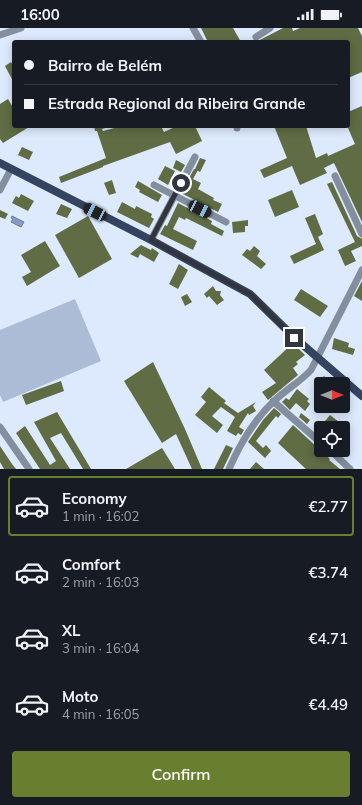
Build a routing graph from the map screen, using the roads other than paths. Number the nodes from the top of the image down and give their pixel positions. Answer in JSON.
{"nodes":[{"id":1,"x":21,"y":28,"type":"edge"},
{"id":2,"x":193,"y":28,"type":"edge"},
{"id":3,"x":270,"y":28,"type":"edge"},
{"id":4,"x":0,"y":36,"type":"edge"},
{"id":5,"x":256,"y":37,"type":"dead end"},
{"id":6,"x":200,"y":40,"type":"edge"},
{"id":7,"x":195,"y":157,"type":"dead end"},
{"id":8,"x":0,"y":163,"type":"edge"},
{"id":9,"x":11,"y":169,"type":"junction"},
{"id":10,"x":335,"y":176,"type":"dead end"},
{"id":11,"x":154,"y":185,"type":"dead end"},
{"id":12,"x":0,"y":190,"type":"edge"},
{"id":13,"x":175,"y":196,"type":"junction"},
{"id":14,"x":226,"y":222,"type":"dead end"},
{"id":15,"x":362,"y":234,"type":"edge"},
{"id":16,"x":151,"y":240,"type":"junction"},
{"id":17,"x":362,"y":270,"type":"edge"},
{"id":18,"x":318,"y":357,"type":"junction"},
{"id":19,"x":362,"y":396,"type":"edge"},
{"id":20,"x":273,"y":401,"type":"junction"},
{"id":21,"x":0,"y":427,"type":"edge"},
{"id":22,"x":314,"y":436,"type":"edge"},
{"id":23,"x":337,"y":457,"type":"edge"},
{"id":24,"x":28,"y":469,"type":"edge"},
{"id":25,"x":229,"y":469,"type":"edge"},
{"id":26,"x":350,"y":469,"type":"edge"}],
"edges":[{"from":1,"to":4,"type":"street"},
{"from":2,"to":6,"type":"street"},
{"from":3,"to":5,"type":"street"},
{"from":7,"to":13,"type":"street"},
{"from":8,"to":9,"type":"main road"},
{"from":9,"to":12,"type":"street"},
{"from":9,"to":16,"type":"main road"},
{"from":10,"to":15,"type":"street"},
{"from":11,"to":13,"type":"street"},
{"from":13,"to":14,"type":"street"},
{"from":13,"to":16,"type":"street"},
{"from":16,"to":18,"type":"main road"},
{"from":17,"to":18,"type":"street"},
{"from":18,"to":19,"type":"main road"},
{"from":18,"to":20,"type":"street"},
{"from":20,"to":22,"type":"street"},
{"from":20,"to":25,"type":"street"},
{"from":21,"to":24,"type":"street"},
{"from":23,"to":26,"type":"street"}]}
